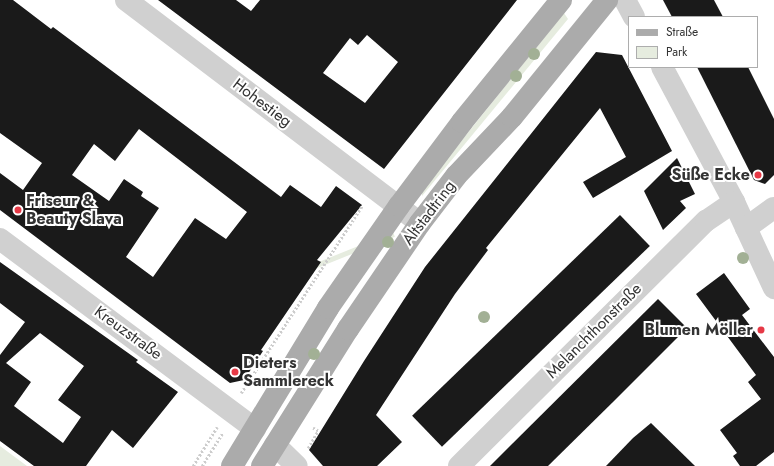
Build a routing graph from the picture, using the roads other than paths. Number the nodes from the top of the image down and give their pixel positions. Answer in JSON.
{"nodes":[{"id":1,"x":126,"y":0,"type":"edge"},
{"id":2,"x":561,"y":0,"type":"edge"},
{"id":3,"x":607,"y":0,"type":"edge"},
{"id":4,"x":625,"y":0,"type":"edge"},
{"id":5,"x":633,"y":16,"type":"edge"},
{"id":6,"x":663,"y":68,"type":"edge"},
{"id":7,"x":734,"y":202,"type":"junction"},
{"id":8,"x":399,"y":206,"type":"junction"},
{"id":9,"x":774,"y":208,"type":"edge"},
{"id":10,"x":420,"y":223,"type":"junction"},
{"id":11,"x":746,"y":228,"type":"junction"},
{"id":12,"x":0,"y":239,"type":"edge"},
{"id":13,"x":774,"y":288,"type":"edge"},
{"id":14,"x":255,"y":428,"type":"junction"},
{"id":15,"x":276,"y":445,"type":"junction"},
{"id":16,"x":302,"y":458,"type":"edge"},
{"id":17,"x":232,"y":466,"type":"edge"},
{"id":18,"x":262,"y":466,"type":"edge"},
{"id":19,"x":459,"y":466,"type":"edge"}],
"edges":[{"from":1,"to":8,"type":"street","name":"Hohestieg"},
{"from":2,"to":8,"type":"main road","name":"Altstadtring"},
{"from":3,"to":10,"type":"main road","name":"Altstadtring"},
{"from":4,"to":5,"type":"street"},
{"from":6,"to":7,"type":"street"},
{"from":7,"to":11,"type":"street"},
{"from":7,"to":19,"type":"street","name":"Melanchthonstraße"},
{"from":8,"to":10,"type":"street","name":"Hohestieg"},
{"from":8,"to":14,"type":"main road","name":"Altstadtring"},
{"from":9,"to":11,"type":"street"},
{"from":10,"to":15,"type":"main road","name":"Altstadtring"},
{"from":11,"to":13,"type":"street"},
{"from":12,"to":14,"type":"street","name":"Kreuzstraße"},
{"from":14,"to":17,"type":"main road","name":"Altstadtring"},
{"from":15,"to":16,"type":"street"},
{"from":15,"to":18,"type":"main road","name":"Altstadtring"}]}
